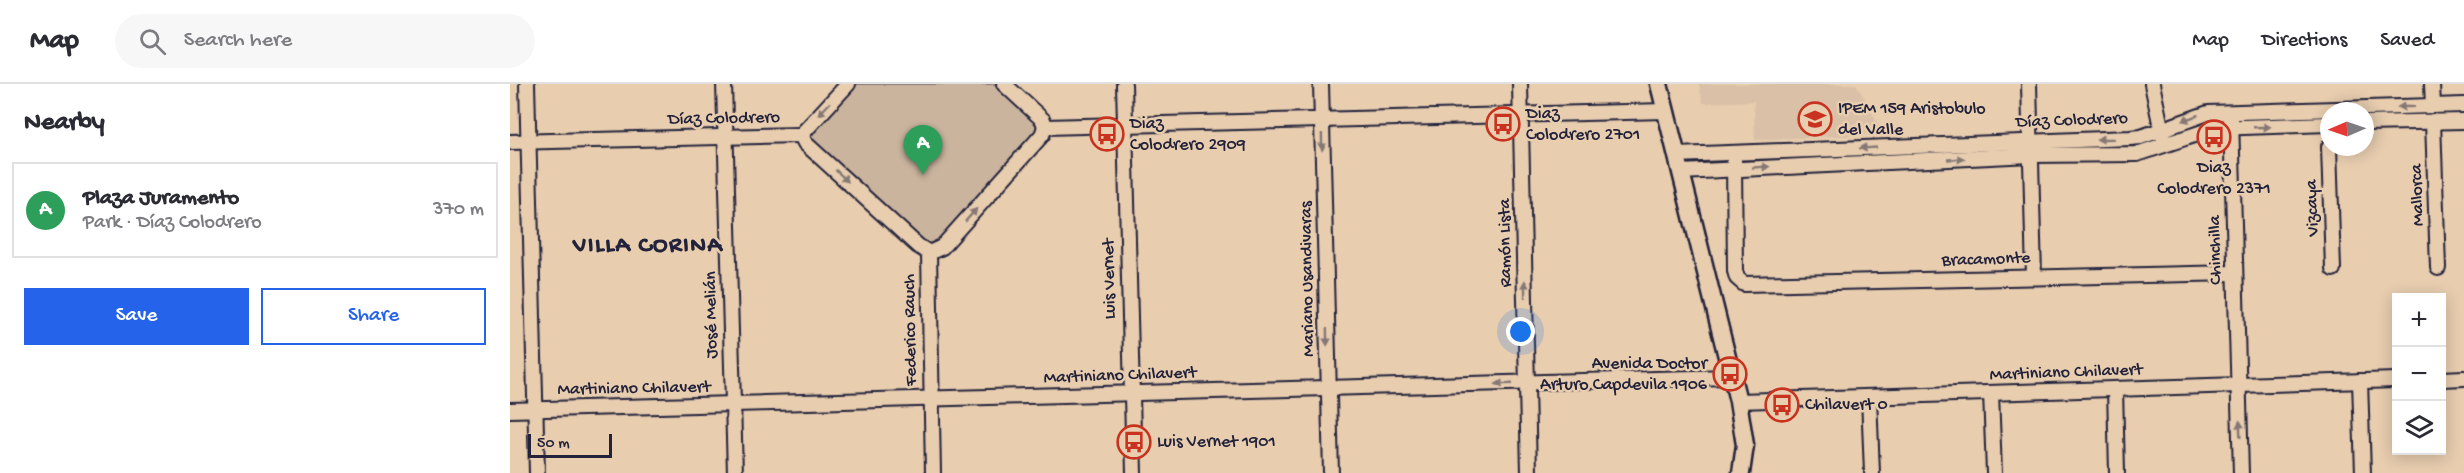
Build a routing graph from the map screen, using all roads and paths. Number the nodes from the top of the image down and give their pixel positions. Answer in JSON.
{"nodes":[{"id":1,"x":527,"y":84,"type":"edge"},
{"id":2,"x":724,"y":84,"type":"edge"},
{"id":3,"x":848,"y":84,"type":"edge"},
{"id":4,"x":1004,"y":84,"type":"edge"},
{"id":5,"x":1124,"y":84,"type":"edge"},
{"id":6,"x":1321,"y":84,"type":"edge"},
{"id":7,"x":1520,"y":84,"type":"edge"},
{"id":8,"x":1659,"y":84,"type":"edge"},
{"id":9,"x":2029,"y":84,"type":"edge"},
{"id":10,"x":2152,"y":84,"type":"edge"},
{"id":11,"x":2432,"y":84,"type":"edge"},
{"id":12,"x":2464,"y":105,"type":"edge"},
{"id":13,"x":2433,"y":106,"type":"junction"},
{"id":14,"x":1665,"y":111,"type":"junction"},
{"id":15,"x":2231,"y":113,"type":"junction"},
{"id":16,"x":1521,"y":115,"type":"junction"},
{"id":17,"x":1322,"y":121,"type":"junction"},
{"id":18,"x":2433,"y":121,"type":"junction"},
{"id":19,"x":2464,"y":121,"type":"edge"},
{"id":20,"x":2374,"y":123,"type":"edge"},
{"id":21,"x":2320,"y":124,"type":"edge"},
{"id":22,"x":1125,"y":126,"type":"junction"},
{"id":23,"x":1045,"y":127,"type":"junction"},
{"id":24,"x":2231,"y":128,"type":"junction"},
{"id":25,"x":2162,"y":129,"type":"junction"},
{"id":26,"x":801,"y":135,"type":"junction"},
{"id":27,"x":726,"y":137,"type":"junction"},
{"id":28,"x":529,"y":141,"type":"junction"},
{"id":29,"x":2030,"y":141,"type":"junction"},
{"id":30,"x":510,"y":142,"type":"edge"},
{"id":31,"x":2165,"y":145,"type":"junction"},
{"id":32,"x":1734,"y":154,"type":"junction"},
{"id":33,"x":1676,"y":155,"type":"junction"},
{"id":34,"x":2031,"y":155,"type":"junction"},
{"id":35,"x":2329,"y":156,"type":"edge"},
{"id":36,"x":1734,"y":168,"type":"junction"},
{"id":37,"x":1682,"y":172,"type":"junction"},
{"id":38,"x":929,"y":253,"type":"junction"},
{"id":39,"x":2333,"y":268,"type":"dead end"},
{"id":40,"x":2438,"y":268,"type":"dead end"},
{"id":41,"x":2235,"y":273,"type":"junction"},
{"id":42,"x":2034,"y":277,"type":"junction"},
{"id":43,"x":1730,"y":377,"type":"junction"},
{"id":44,"x":2464,"y":378,"type":"edge"},
{"id":45,"x":2446,"y":379,"type":"edge"},
{"id":46,"x":2392,"y":380,"type":"edge"},
{"id":47,"x":2360,"y":381,"type":"junction"},
{"id":48,"x":1526,"y":383,"type":"junction"},
{"id":49,"x":2238,"y":385,"type":"junction"},
{"id":50,"x":1329,"y":388,"type":"junction"},
{"id":51,"x":2115,"y":389,"type":"junction"},
{"id":52,"x":1991,"y":393,"type":"junction"},
{"id":53,"x":1131,"y":394,"type":"junction"},
{"id":54,"x":1869,"y":397,"type":"junction"},
{"id":55,"x":930,"y":399,"type":"junction"},
{"id":56,"x":1737,"y":401,"type":"junction"},
{"id":57,"x":733,"y":405,"type":"junction"},
{"id":58,"x":535,"y":409,"type":"junction"},
{"id":59,"x":510,"y":410,"type":"edge"},
{"id":60,"x":537,"y":473,"type":"edge"},
{"id":61,"x":735,"y":473,"type":"edge"},
{"id":62,"x":933,"y":473,"type":"edge"},
{"id":63,"x":1134,"y":473,"type":"edge"},
{"id":64,"x":1331,"y":473,"type":"edge"},
{"id":65,"x":1529,"y":473,"type":"edge"},
{"id":66,"x":1741,"y":473,"type":"edge"},
{"id":67,"x":1872,"y":473,"type":"edge"},
{"id":68,"x":1994,"y":473,"type":"edge"},
{"id":69,"x":2117,"y":473,"type":"edge"},
{"id":70,"x":2241,"y":473,"type":"edge"},
{"id":71,"x":2363,"y":473,"type":"edge"}],
"edges":[{"from":1,"to":28,"type":"street"},
{"from":2,"to":27,"type":"street","name":"José Melián"},
{"from":3,"to":26,"type":"street","one_way":true},
{"from":4,"to":23,"type":"street"},
{"from":5,"to":22,"type":"street","name":"Luis Vernet"},
{"from":6,"to":17,"type":"street","name":"Mariano Usandivaras"},
{"from":7,"to":16,"type":"street","name":"Ramón Lista"},
{"from":8,"to":14,"type":"main road"},
{"from":9,"to":29,"type":"street"},
{"from":10,"to":25,"type":"street"},
{"from":11,"to":13,"type":"street"},
{"from":12,"to":13,"type":"street","name":"Díaz Colodrero"},
{"from":13,"to":15,"type":"street","name":"Díaz Colodrero","one_way":true},
{"from":14,"to":16,"type":"street"},
{"from":14,"to":33,"type":"main road"},
{"from":15,"to":24,"type":"street","name":"Chinchilla"},
{"from":15,"to":25,"type":"street","name":"Díaz Colodrero","one_way":true},
{"from":16,"to":17,"type":"street"},
{"from":48,"to":16,"type":"street","name":"Ramón Lista","one_way":true},
{"from":17,"to":22,"type":"street"},
{"from":17,"to":50,"type":"street","name":"Mariano Usandivaras","one_way":true},
{"from":18,"to":19,"type":"street"},
{"from":18,"to":20,"type":"street"},
{"from":18,"to":40,"type":"street","name":"Mallorca"},
{"from":24,"to":21,"type":"street","name":"Díaz Colodrero","one_way":true},
{"from":22,"to":23,"type":"street"},
{"from":22,"to":53,"type":"street","name":"Luis Vernet"},
{"from":38,"to":23,"type":"street","name":"Federico Rauch","one_way":true},
{"from":24,"to":31,"type":"street","name":"Díaz Colodrero"},
{"from":24,"to":41,"type":"street","name":"Chinchilla"},
{"from":25,"to":29,"type":"street","name":"Díaz Colodrero","one_way":true},
{"from":25,"to":31,"type":"street"},
{"from":26,"to":27,"type":"street","name":"Díaz Colodrero"},
{"from":26,"to":38,"type":"street","name":"Díaz Colodrero","one_way":true},
{"from":27,"to":28,"type":"street","name":"Díaz Colodrero"},
{"from":27,"to":57,"type":"street","name":"José Melián"},
{"from":28,"to":30,"type":"street","name":"Díaz Colodrero"},
{"from":28,"to":58,"type":"street"},
{"from":29,"to":32,"type":"street","name":"Díaz Colodrero","one_way":true},
{"from":29,"to":34,"type":"street"},
{"from":31,"to":34,"type":"street","name":"Díaz Colodrero"},
{"from":32,"to":33,"type":"street","name":"Díaz Colodrero"},
{"from":32,"to":36,"type":"street"},
{"from":33,"to":37,"type":"main road"},
{"from":36,"to":34,"type":"street","name":"Díaz Colodrero","one_way":true},
{"from":34,"to":42,"type":"street"},
{"from":35,"to":39,"type":"street","name":"Vizcaya"},
{"from":36,"to":37,"type":"street","name":"Díaz Colodrero"},
{"from":36,"to":42,"type":"street","name":"Bracamonte"},
{"from":37,"to":43,"type":"main road"},
{"from":38,"to":55,"type":"street","name":"Federico Rauch"},
{"from":41,"to":42,"type":"street","name":"Bracamonte"},
{"from":41,"to":49,"type":"street","name":"Chinchilla"},
{"from":43,"to":48,"type":"street","name":"Martiniano Chilavert"},
{"from":43,"to":56,"type":"main road"},
{"from":44,"to":45,"type":"street"},
{"from":46,"to":47,"type":"street","name":"Martiniano Chilavert"},
{"from":47,"to":49,"type":"street","name":"Martiniano Chilavert"},
{"from":47,"to":71,"type":"street"},
{"from":48,"to":50,"type":"street","name":"Martiniano Chilavert","one_way":true},
{"from":48,"to":65,"type":"street","name":"Ramón Lista"},
{"from":49,"to":51,"type":"street","name":"Martiniano Chilavert"},
{"from":70,"to":49,"type":"street","name":"Chinchilla","one_way":true},
{"from":50,"to":53,"type":"street","name":"Martiniano Chilavert"},
{"from":50,"to":64,"type":"street","name":"Mariano Usandivaras"},
{"from":51,"to":52,"type":"street","name":"Martiniano Chilavert"},
{"from":51,"to":69,"type":"street"},
{"from":52,"to":54,"type":"street","name":"Martiniano Chilavert"},
{"from":52,"to":68,"type":"street"},
{"from":53,"to":55,"type":"street","name":"Martiniano Chilavert"},
{"from":53,"to":63,"type":"street","name":"Luis Vernet"},
{"from":54,"to":56,"type":"street","name":"Martiniano Chilavert"},
{"from":54,"to":67,"type":"street"},
{"from":55,"to":57,"type":"street","name":"Martiniano Chilavert"},
{"from":55,"to":62,"type":"street","name":"Federico Rauch"},
{"from":56,"to":66,"type":"main road"},
{"from":57,"to":58,"type":"street","name":"Martiniano Chilavert"},
{"from":57,"to":61,"type":"street","name":"José Melián"},
{"from":58,"to":59,"type":"street","name":"Martiniano Chilavert"},
{"from":58,"to":60,"type":"street"}]}
